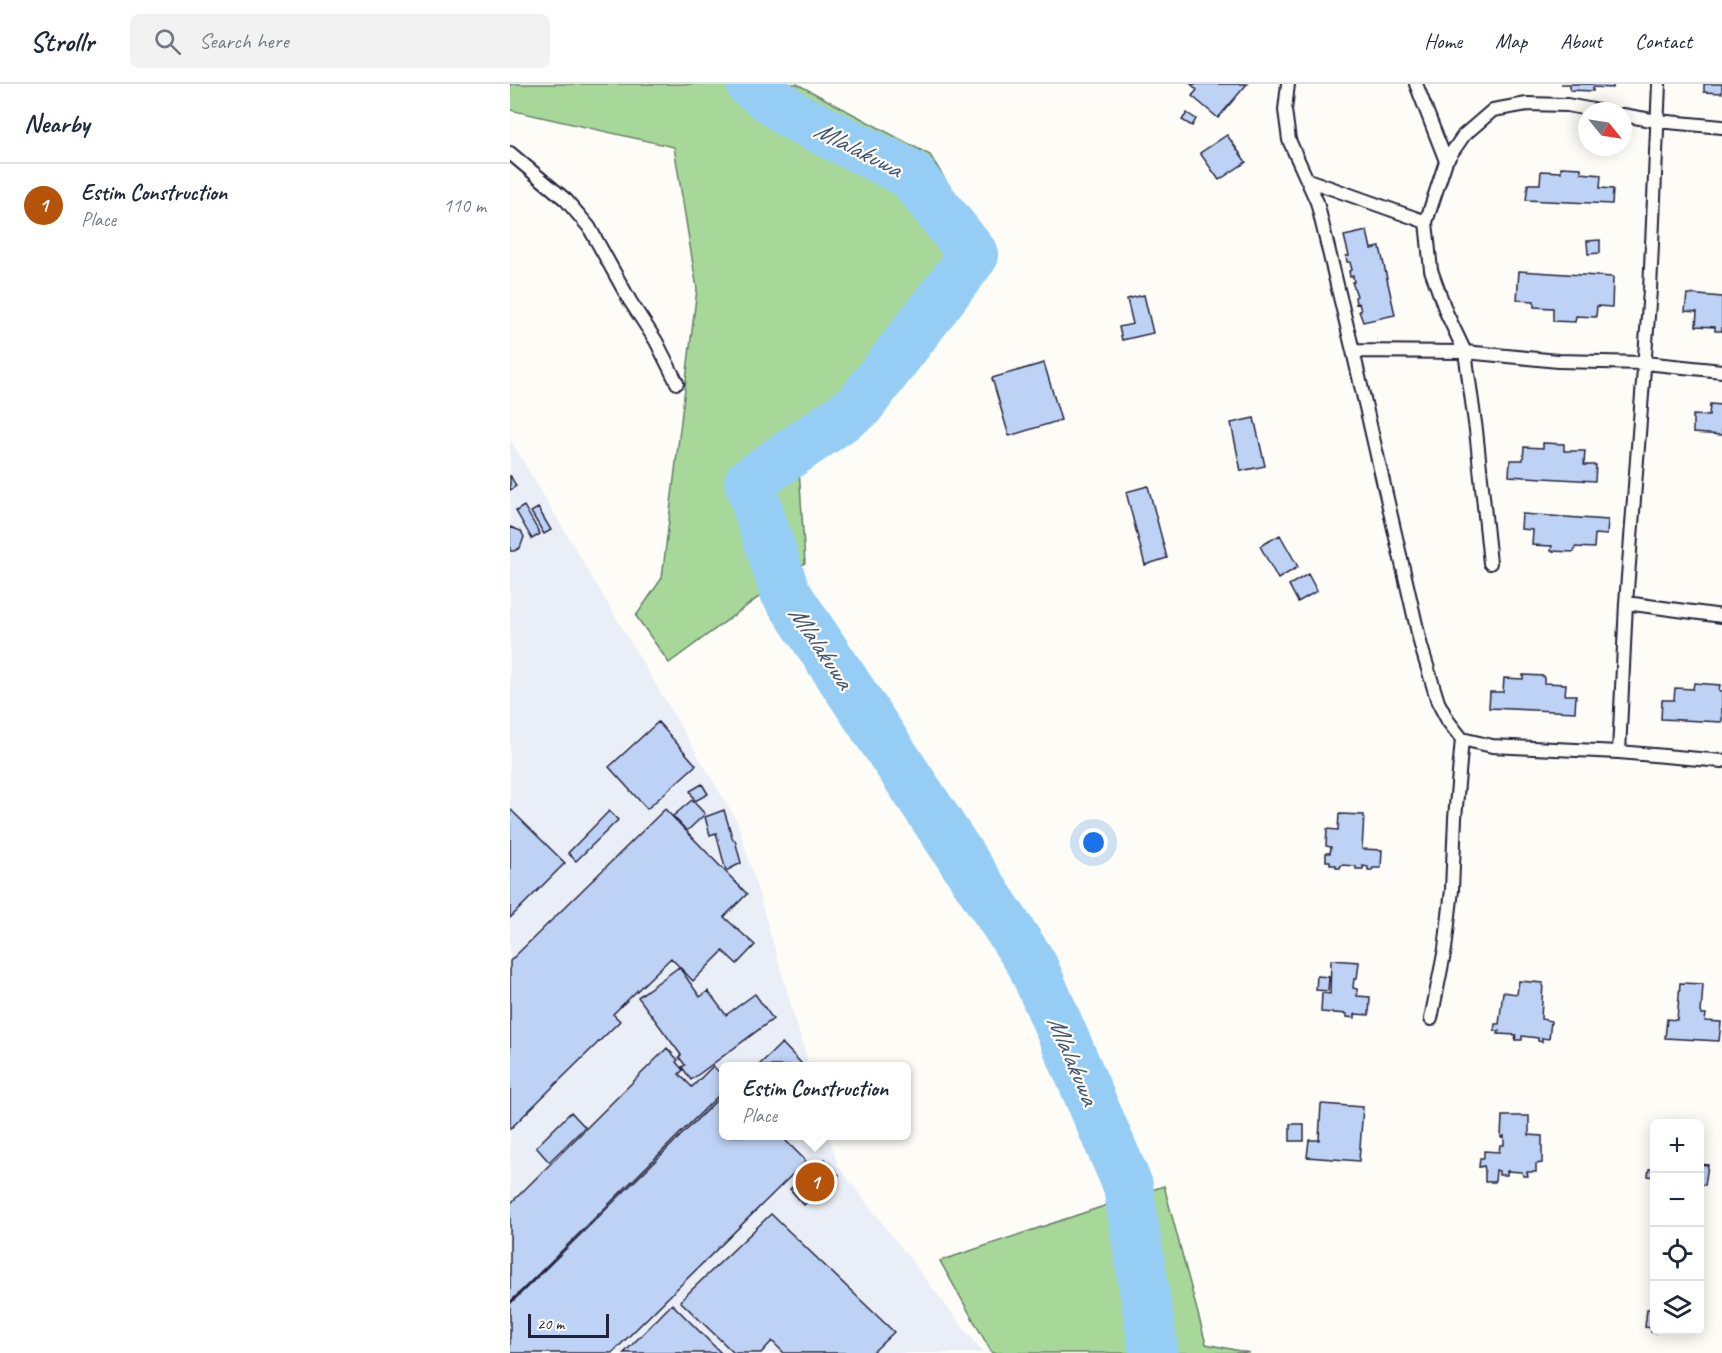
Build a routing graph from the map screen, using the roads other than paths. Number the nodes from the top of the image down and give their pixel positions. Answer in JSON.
{"nodes":[{"id":1,"x":1288,"y":84,"type":"edge"},
{"id":2,"x":1416,"y":84,"type":"edge"},
{"id":3,"x":1659,"y":84,"type":"edge"},
{"id":4,"x":1578,"y":107,"type":"edge"},
{"id":5,"x":1632,"y":117,"type":"edge"},
{"id":6,"x":1657,"y":121,"type":"junction"},
{"id":7,"x":1722,"y":127,"type":"edge"},
{"id":8,"x":510,"y":153,"type":"edge"},
{"id":9,"x":1446,"y":160,"type":"junction"},
{"id":10,"x":1308,"y":180,"type":"junction"},
{"id":11,"x":1426,"y":222,"type":"junction"},
{"id":12,"x":1353,"y":351,"type":"junction"},
{"id":13,"x":1465,"y":352,"type":"junction"},
{"id":14,"x":1645,"y":363,"type":"junction"},
{"id":15,"x":1722,"y":371,"type":"edge"},
{"id":16,"x":677,"y":383,"type":"dead end"},
{"id":17,"x":1490,"y":563,"type":"dead end"},
{"id":18,"x":1626,"y":603,"type":"junction"},
{"id":19,"x":1722,"y":616,"type":"edge"},
{"id":20,"x":1462,"y":739,"type":"junction"},
{"id":21,"x":1619,"y":752,"type":"junction"},
{"id":22,"x":1722,"y":761,"type":"edge"},
{"id":23,"x":1431,"y":1019,"type":"dead end"}],
"edges":[{"from":1,"to":10,"type":"lane"},
{"from":2,"to":9,"type":"lane"},
{"from":3,"to":6,"type":"lane"},
{"from":4,"to":9,"type":"lane"},
{"from":5,"to":6,"type":"lane"},
{"from":6,"to":7,"type":"lane"},
{"from":6,"to":14,"type":"lane"},
{"from":8,"to":16,"type":"lane"},
{"from":9,"to":11,"type":"lane"},
{"from":10,"to":11,"type":"lane"},
{"from":10,"to":12,"type":"lane"},
{"from":11,"to":13,"type":"lane"},
{"from":12,"to":13,"type":"lane"},
{"from":12,"to":20,"type":"lane"},
{"from":13,"to":14,"type":"lane"},
{"from":13,"to":17,"type":"lane"},
{"from":14,"to":15,"type":"lane"},
{"from":14,"to":18,"type":"lane"},
{"from":18,"to":19,"type":"lane"},
{"from":18,"to":21,"type":"lane"},
{"from":20,"to":21,"type":"lane"},
{"from":20,"to":23,"type":"lane"},
{"from":21,"to":22,"type":"lane"}]}
